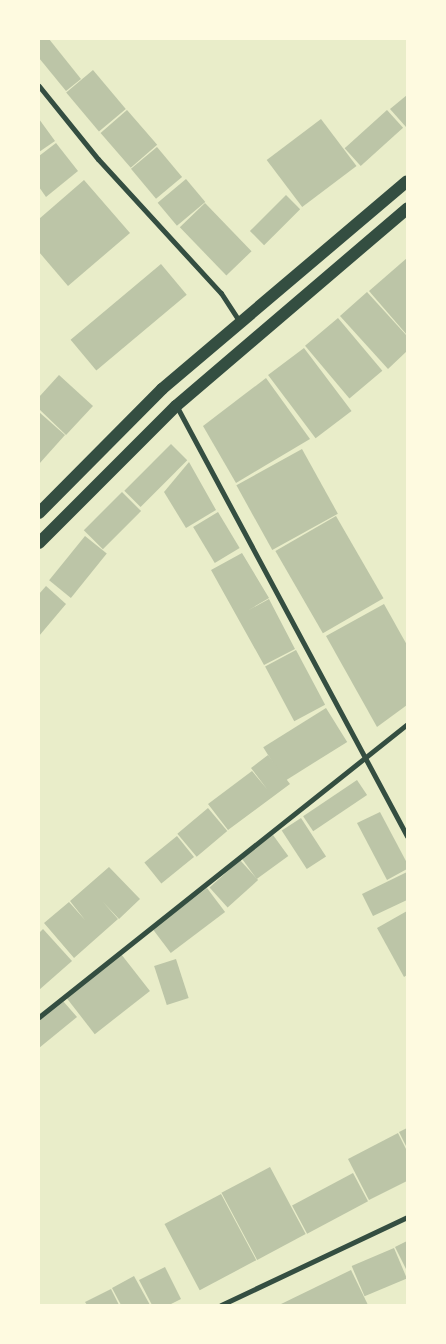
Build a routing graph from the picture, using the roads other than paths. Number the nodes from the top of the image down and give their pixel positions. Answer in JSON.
{"nodes":[{"id":1,"x":39,"y":86,"type":"edge"},
{"id":2,"x":407,"y":181,"type":"edge"},
{"id":3,"x":407,"y":209,"type":"edge"},
{"id":4,"x":240,"y":321,"type":"junction"},
{"id":5,"x":176,"y":406,"type":"junction"},
{"id":6,"x":39,"y":513,"type":"edge"},
{"id":7,"x":39,"y":542,"type":"edge"},
{"id":8,"x":407,"y":724,"type":"edge"},
{"id":9,"x":366,"y":758,"type":"junction"},
{"id":10,"x":407,"y":836,"type":"edge"},
{"id":11,"x":39,"y":1017,"type":"edge"},
{"id":12,"x":407,"y":1217,"type":"edge"},
{"id":13,"x":221,"y":1305,"type":"edge"}],
"edges":[{"from":1,"to":4,"type":"street"},
{"from":2,"to":4,"type":"main road"},
{"from":3,"to":5,"type":"main road"},
{"from":4,"to":6,"type":"main road"},
{"from":5,"to":7,"type":"main road"},
{"from":5,"to":9,"type":"street"},
{"from":8,"to":9,"type":"street"},
{"from":9,"to":10,"type":"street"},
{"from":9,"to":11,"type":"street"},
{"from":12,"to":13,"type":"street"}]}
